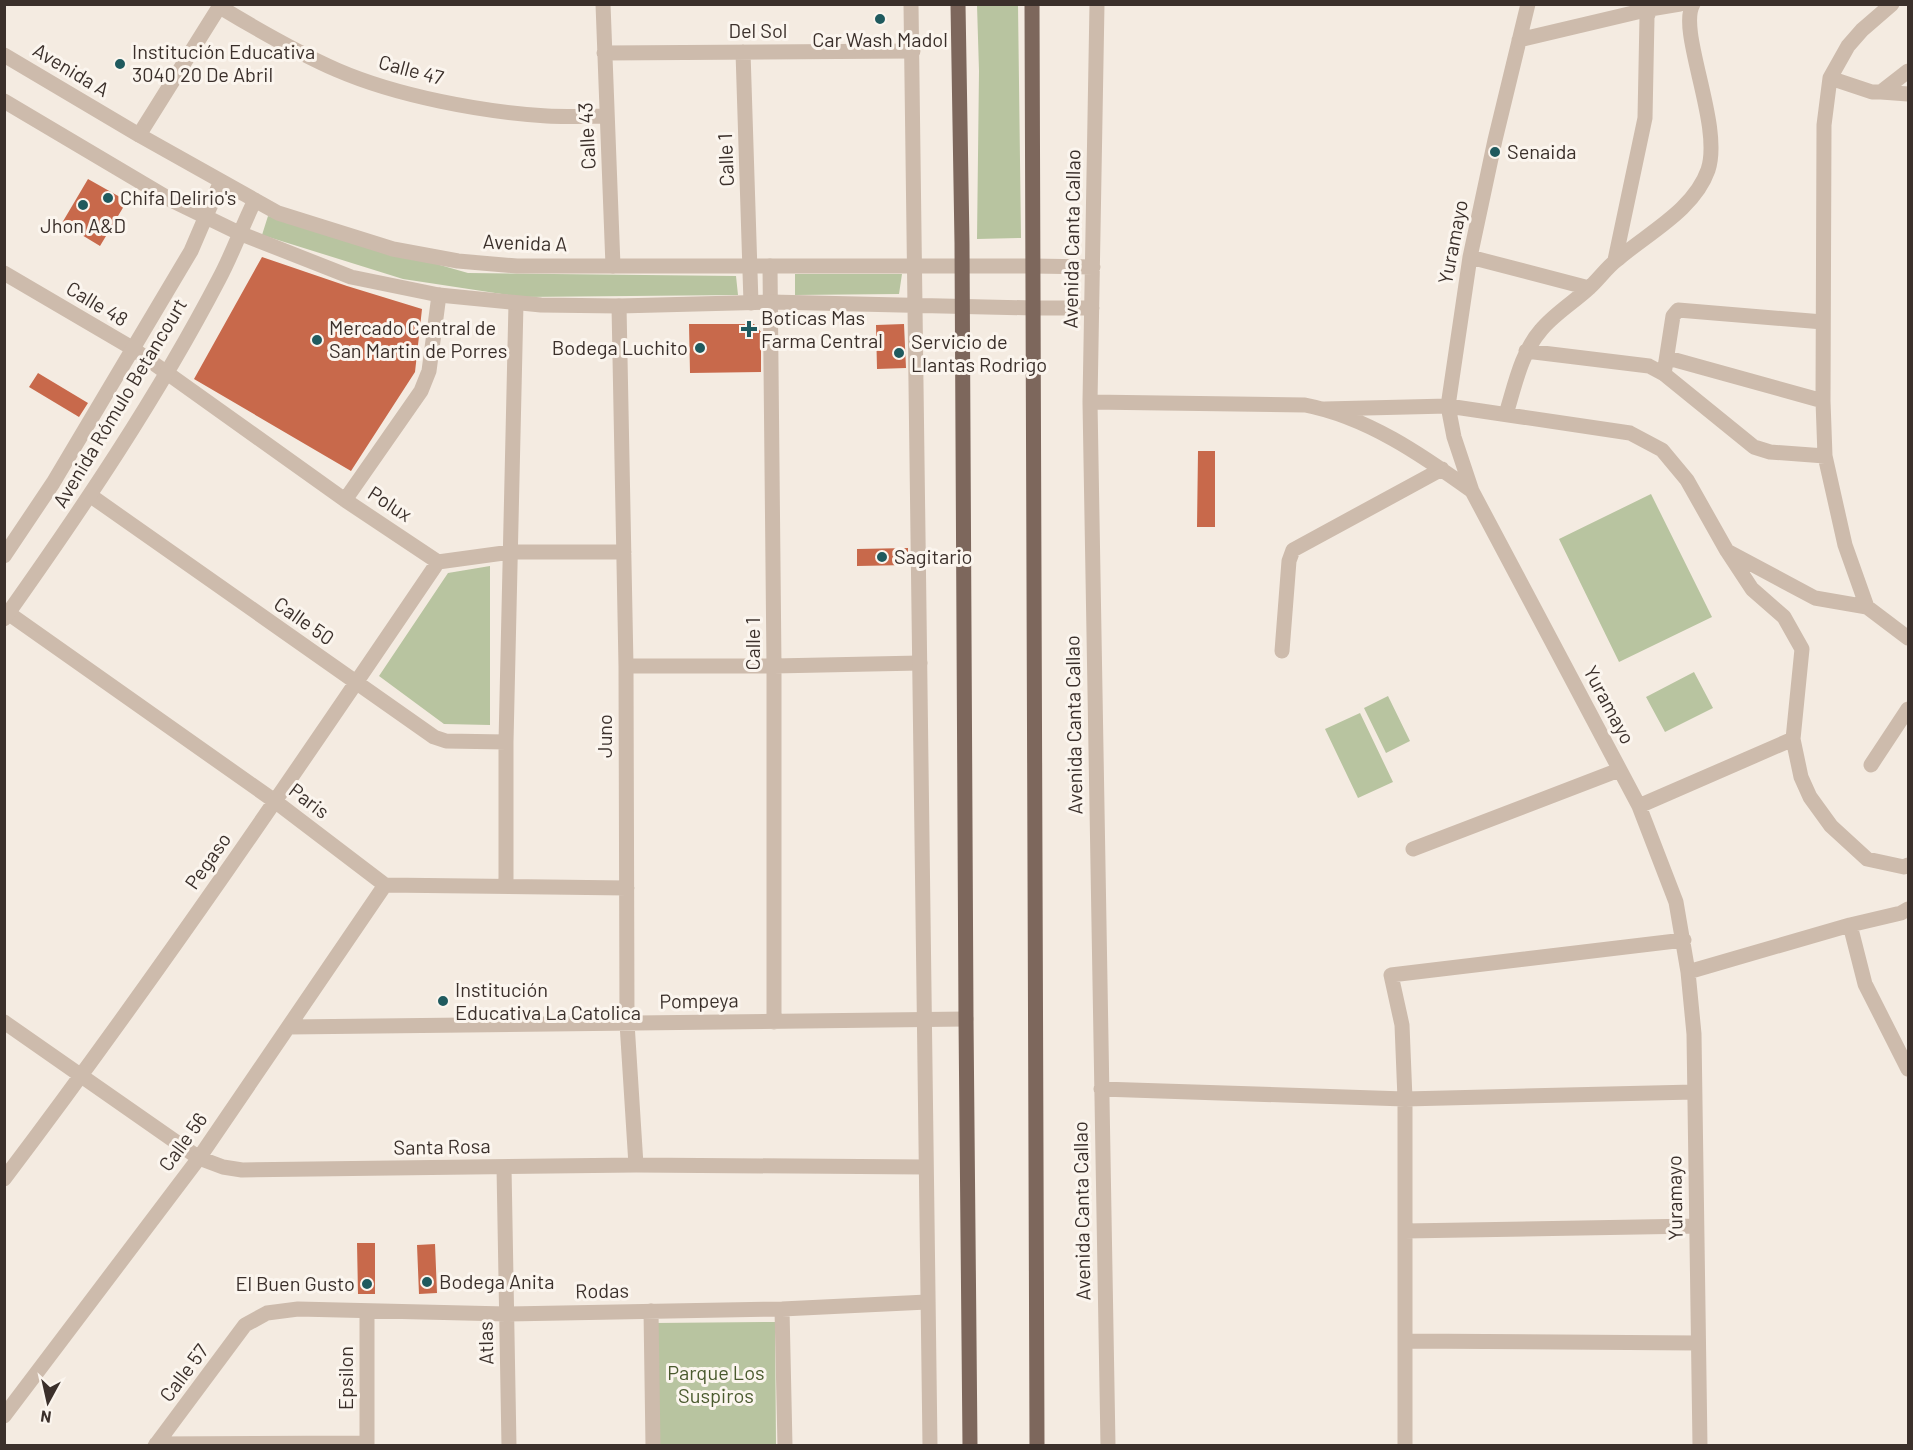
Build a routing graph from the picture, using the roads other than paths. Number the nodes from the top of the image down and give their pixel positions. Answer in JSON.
{"nodes":[{"id":1,"x":603,"y":4,"type":"edge"},
{"id":2,"x":911,"y":4,"type":"edge"},
{"id":3,"x":958,"y":4,"type":"edge"},
{"id":4,"x":1032,"y":4,"type":"edge"},
{"id":5,"x":1097,"y":4,"type":"edge"},
{"id":6,"x":1528,"y":4,"type":"edge"},
{"id":7,"x":1680,"y":4,"type":"edge"},
{"id":8,"x":1693,"y":4,"type":"edge"},
{"id":9,"x":1892,"y":4,"type":"edge"},
{"id":10,"x":221,"y":6,"type":"edge"},
{"id":11,"x":1650,"y":9,"type":"junction"},
{"id":12,"x":1519,"y":40,"type":"junction"},
{"id":13,"x":913,"y":51,"type":"junction"},
{"id":14,"x":744,"y":52,"type":"junction"},
{"id":15,"x":604,"y":53,"type":"junction"},
{"id":16,"x":4,"y":55,"type":"edge"},
{"id":17,"x":1908,"y":71,"type":"edge"},
{"id":18,"x":1830,"y":78,"type":"junction"},
{"id":19,"x":1881,"y":92,"type":"junction"},
{"id":20,"x":1908,"y":94,"type":"edge"},
{"id":21,"x":4,"y":101,"type":"edge"},
{"id":22,"x":607,"y":116,"type":"junction"},
{"id":23,"x":139,"y":135,"type":"junction"},
{"id":24,"x":221,"y":181,"type":"junction"},
{"id":25,"x":255,"y":200,"type":"junction"},
{"id":26,"x":206,"y":216,"type":"junction"},
{"id":27,"x":239,"y":233,"type":"junction"},
{"id":28,"x":1470,"y":256,"type":"junction"},
{"id":29,"x":1616,"y":260,"type":"junction"},
{"id":30,"x":613,"y":266,"type":"junction"},
{"id":31,"x":750,"y":266,"type":"junction"},
{"id":32,"x":770,"y":266,"type":"junction"},
{"id":33,"x":962,"y":266,"type":"junction"},
{"id":34,"x":1033,"y":266,"type":"junction"},
{"id":35,"x":915,"y":267,"type":"junction"},
{"id":36,"x":1093,"y":267,"type":"junction"},
{"id":37,"x":5,"y":274,"type":"edge"},
{"id":38,"x":1589,"y":288,"type":"junction"},
{"id":39,"x":439,"y":295,"type":"junction"},
{"id":40,"x":771,"y":302,"type":"junction"},
{"id":41,"x":516,"y":303,"type":"junction"},
{"id":42,"x":751,"y":303,"type":"junction"},
{"id":43,"x":915,"y":305,"type":"junction"},
{"id":44,"x":619,"y":306,"type":"junction"},
{"id":45,"x":962,"y":306,"type":"junction"},
{"id":46,"x":1033,"y":308,"type":"junction"},
{"id":47,"x":1092,"y":308,"type":"junction"},
{"id":48,"x":1823,"y":322,"type":"junction"},
{"id":49,"x":132,"y":348,"type":"junction"},
{"id":50,"x":1526,"y":351,"type":"junction"},
{"id":51,"x":1668,"y":358,"type":"junction"},
{"id":52,"x":167,"y":373,"type":"junction"},
{"id":53,"x":1664,"y":374,"type":"junction"},
{"id":54,"x":1823,"y":401,"type":"junction"},
{"id":55,"x":1090,"y":402,"type":"junction"},
{"id":56,"x":1448,"y":406,"type":"junction"},
{"id":57,"x":1325,"y":409,"type":"junction"},
{"id":58,"x":1506,"y":414,"type":"junction"},
{"id":59,"x":1825,"y":456,"type":"junction"},
{"id":60,"x":1442,"y":470,"type":"junction"},
{"id":61,"x":1472,"y":491,"type":"junction"},
{"id":62,"x":91,"y":496,"type":"junction"},
{"id":63,"x":345,"y":500,"type":"junction"},
{"id":64,"x":1726,"y":551,"type":"junction"},
{"id":65,"x":511,"y":552,"type":"junction"},
{"id":66,"x":624,"y":552,"type":"junction"},
{"id":67,"x":4,"y":556,"type":"edge"},
{"id":68,"x":438,"y":562,"type":"junction"},
{"id":69,"x":1867,"y":607,"type":"junction"},
{"id":70,"x":6,"y":616,"type":"edge"},
{"id":71,"x":1908,"y":638,"type":"edge"},
{"id":72,"x":1282,"y":651,"type":"dead end"},
{"id":73,"x":920,"y":663,"type":"junction"},
{"id":74,"x":626,"y":666,"type":"junction"},
{"id":75,"x":774,"y":666,"type":"junction"},
{"id":76,"x":356,"y":683,"type":"junction"},
{"id":77,"x":1908,"y":709,"type":"edge"},
{"id":78,"x":1793,"y":739,"type":"junction"},
{"id":79,"x":506,"y":742,"type":"junction"},
{"id":80,"x":1871,"y":765,"type":"dead end"},
{"id":81,"x":1619,"y":770,"type":"junction"},
{"id":82,"x":276,"y":802,"type":"junction"},
{"id":83,"x":1639,"y":806,"type":"junction"},
{"id":84,"x":1413,"y":849,"type":"dead end"},
{"id":85,"x":1908,"y":866,"type":"edge"},
{"id":86,"x":385,"y":885,"type":"junction"},
{"id":87,"x":506,"y":886,"type":"junction"},
{"id":88,"x":627,"y":888,"type":"junction"},
{"id":89,"x":1908,"y":909,"type":"edge"},
{"id":90,"x":1850,"y":925,"type":"junction"},
{"id":91,"x":1684,"y":940,"type":"junction"},
{"id":92,"x":1688,"y":972,"type":"junction"},
{"id":93,"x":966,"y":1019,"type":"junction"},
{"id":94,"x":926,"y":1021,"type":"junction"},
{"id":95,"x":4,"y":1022,"type":"edge"},
{"id":96,"x":774,"y":1022,"type":"junction"},
{"id":97,"x":627,"y":1023,"type":"junction"},
{"id":98,"x":289,"y":1027,"type":"junction"},
{"id":99,"x":1908,"y":1070,"type":"edge"},
{"id":100,"x":82,"y":1076,"type":"junction"},
{"id":101,"x":1101,"y":1089,"type":"junction"},
{"id":102,"x":1694,"y":1092,"type":"junction"},
{"id":103,"x":1405,"y":1099,"type":"junction"},
{"id":104,"x":199,"y":1158,"type":"junction"},
{"id":105,"x":636,"y":1165,"type":"junction"},
{"id":106,"x":504,"y":1167,"type":"junction"},
{"id":107,"x":926,"y":1167,"type":"junction"},
{"id":108,"x":4,"y":1179,"type":"edge"},
{"id":109,"x":1696,"y":1226,"type":"junction"},
{"id":110,"x":1405,"y":1231,"type":"junction"},
{"id":111,"x":927,"y":1302,"type":"junction"},
{"id":112,"x":782,"y":1309,"type":"junction"},
{"id":113,"x":368,"y":1311,"type":"junction"},
{"id":114,"x":651,"y":1311,"type":"junction"},
{"id":115,"x":506,"y":1314,"type":"junction"},
{"id":116,"x":245,"y":1325,"type":"joint"},
{"id":117,"x":1405,"y":1341,"type":"junction"},
{"id":118,"x":1698,"y":1343,"type":"junction"},
{"id":119,"x":4,"y":1416,"type":"edge"},
{"id":120,"x":367,"y":1444,"type":"edge"},
{"id":121,"x":155,"y":1445,"type":"edge"},
{"id":122,"x":509,"y":1446,"type":"edge"},
{"id":123,"x":653,"y":1446,"type":"edge"},
{"id":124,"x":785,"y":1446,"type":"edge"},
{"id":125,"x":930,"y":1446,"type":"edge"},
{"id":126,"x":970,"y":1446,"type":"edge"},
{"id":127,"x":1037,"y":1446,"type":"edge"},
{"id":128,"x":1108,"y":1446,"type":"edge"},
{"id":129,"x":1405,"y":1446,"type":"edge"},
{"id":130,"x":1700,"y":1446,"type":"edge"}],
"edges":[{"from":1,"to":15,"type":"street","name":"Calle 43"},
{"from":2,"to":13,"type":"street"},
{"from":3,"to":33,"type":"main road"},
{"from":4,"to":34,"type":"main road","name":"Avenida Canta Callao"},
{"from":5,"to":36,"type":"street","name":"Avenida Canta Callao"},
{"from":6,"to":12,"type":"street","name":"Yuramayo"},
{"from":7,"to":11,"type":"street"},
{"from":8,"to":29,"type":"street"},
{"from":9,"to":18,"type":"street"},
{"from":10,"to":22,"type":"street","name":"Calle 47"},
{"from":10,"to":23,"type":"street"},
{"from":11,"to":12,"type":"street"},
{"from":11,"to":29,"type":"street"},
{"from":12,"to":28,"type":"street","name":"Yuramayo"},
{"from":13,"to":14,"type":"street","name":"Del Sol"},
{"from":13,"to":35,"type":"street"},
{"from":14,"to":15,"type":"street","name":"Del Sol"},
{"from":14,"to":31,"type":"street","name":"Calle 1"},
{"from":15,"to":22,"type":"street","name":"Calle 43"},
{"from":16,"to":23,"type":"street","name":"Avenida A"},
{"from":17,"to":19,"type":"street"},
{"from":18,"to":19,"type":"street"},
{"from":18,"to":48,"type":"street"},
{"from":19,"to":20,"type":"street"},
{"from":21,"to":26,"type":"street"},
{"from":22,"to":30,"type":"street","name":"Calle 43"},
{"from":23,"to":24,"type":"street","name":"Avenida A"},
{"from":24,"to":25,"type":"street","name":"Avenida A"},
{"from":24,"to":26,"type":"street","name":"Avenida Rómulo Betancourt"},
{"from":25,"to":27,"type":"street","name":"Avenida Rómulo Betancourt"},
{"from":25,"to":30,"type":"street","name":"Avenida A"},
{"from":26,"to":27,"type":"street"},
{"from":26,"to":49,"type":"street","name":"Avenida Rómulo Betancourt"},
{"from":27,"to":39,"type":"street"},
{"from":27,"to":52,"type":"street","name":"Avenida Rómulo Betancourt"},
{"from":28,"to":38,"type":"street"},
{"from":28,"to":56,"type":"street","name":"Yuramayo"},
{"from":29,"to":38,"type":"street"},
{"from":30,"to":31,"type":"street","name":"Avenida A"},
{"from":31,"to":32,"type":"street","name":"Avenida A"},
{"from":31,"to":42,"type":"street","name":"Calle 1"},
{"from":32,"to":35,"type":"street","name":"Avenida A"},
{"from":32,"to":40,"type":"street","name":"Calle 1"},
{"from":33,"to":34,"type":"street","name":"Avenida A"},
{"from":33,"to":35,"type":"street","name":"Avenida A"},
{"from":33,"to":45,"type":"main road"},
{"from":34,"to":36,"type":"street","name":"Avenida A"},
{"from":34,"to":46,"type":"main road","name":"Avenida Canta Callao"},
{"from":35,"to":43,"type":"street"},
{"from":36,"to":47,"type":"street","name":"Avenida Canta Callao"},
{"from":37,"to":49,"type":"street","name":"Calle 48"},
{"from":38,"to":50,"type":"street"},
{"from":39,"to":41,"type":"street"},
{"from":39,"to":63,"type":"street"},
{"from":40,"to":42,"type":"street"},
{"from":40,"to":43,"type":"street"},
{"from":40,"to":75,"type":"street","name":"Calle 1"},
{"from":41,"to":44,"type":"street"},
{"from":41,"to":65,"type":"street"},
{"from":42,"to":44,"type":"street"},
{"from":43,"to":45,"type":"street"},
{"from":43,"to":73,"type":"street"},
{"from":44,"to":66,"type":"street","name":"Juno"},
{"from":45,"to":46,"type":"street"},
{"from":45,"to":93,"type":"main road"},
{"from":46,"to":47,"type":"street"},
{"from":46,"to":127,"type":"main road","name":"Avenida Canta Callao"},
{"from":47,"to":55,"type":"street","name":"Avenida Canta Callao"},
{"from":48,"to":51,"type":"street"},
{"from":48,"to":54,"type":"street"},
{"from":49,"to":52,"type":"street","name":"Calle 48"},
{"from":49,"to":67,"type":"street","name":"Avenida Rómulo Betancourt"},
{"from":50,"to":53,"type":"street"},
{"from":50,"to":58,"type":"street"},
{"from":51,"to":53,"type":"street"},
{"from":51,"to":54,"type":"street"},
{"from":52,"to":62,"type":"street","name":"Avenida Rómulo Betancourt"},
{"from":52,"to":63,"type":"street","name":"Polux"},
{"from":53,"to":59,"type":"street"},
{"from":54,"to":59,"type":"street"},
{"from":55,"to":57,"type":"street"},
{"from":55,"to":101,"type":"street","name":"Avenida Canta Callao"},
{"from":56,"to":57,"type":"street"},
{"from":56,"to":58,"type":"street"},
{"from":56,"to":61,"type":"street","name":"Yuramayo"},
{"from":57,"to":60,"type":"street"},
{"from":58,"to":64,"type":"street"},
{"from":59,"to":69,"type":"street"},
{"from":60,"to":61,"type":"street"},
{"from":60,"to":72,"type":"street"},
{"from":61,"to":81,"type":"street","name":"Yuramayo"},
{"from":62,"to":70,"type":"street","name":"Avenida Rómulo Betancourt"},
{"from":62,"to":76,"type":"street","name":"Calle 50"},
{"from":63,"to":68,"type":"street","name":"Polux"},
{"from":64,"to":69,"type":"street"},
{"from":64,"to":78,"type":"street"},
{"from":65,"to":66,"type":"street"},
{"from":65,"to":68,"type":"street"},
{"from":65,"to":79,"type":"street"},
{"from":66,"to":74,"type":"street","name":"Juno"},
{"from":68,"to":76,"type":"street","name":"Pegaso"},
{"from":69,"to":71,"type":"street"},
{"from":70,"to":82,"type":"street","name":"Paris"},
{"from":73,"to":75,"type":"street"},
{"from":73,"to":94,"type":"street"},
{"from":74,"to":75,"type":"street"},
{"from":74,"to":88,"type":"street","name":"Juno"},
{"from":75,"to":96,"type":"street","name":"Calle 1"},
{"from":76,"to":79,"type":"street","name":"Calle 50"},
{"from":76,"to":82,"type":"street","name":"Pegaso"},
{"from":77,"to":80,"type":"street"},
{"from":78,"to":83,"type":"street"},
{"from":78,"to":85,"type":"street"},
{"from":79,"to":87,"type":"street"},
{"from":81,"to":83,"type":"street","name":"Yuramayo"},
{"from":81,"to":84,"type":"street"},
{"from":82,"to":86,"type":"street","name":"Paris"},
{"from":82,"to":100,"type":"street","name":"Pegaso"},
{"from":83,"to":91,"type":"street","name":"Yuramayo"},
{"from":86,"to":87,"type":"street"},
{"from":86,"to":98,"type":"street","name":"Calle 56"},
{"from":87,"to":88,"type":"street"},
{"from":88,"to":97,"type":"street","name":"Juno"},
{"from":89,"to":90,"type":"street"},
{"from":90,"to":92,"type":"street"},
{"from":90,"to":99,"type":"street"},
{"from":91,"to":92,"type":"street","name":"Yuramayo"},
{"from":91,"to":103,"type":"street"},
{"from":92,"to":102,"type":"street","name":"Yuramayo"},
{"from":93,"to":94,"type":"street","name":"Pompeya"},
{"from":93,"to":126,"type":"main road"},
{"from":94,"to":96,"type":"street","name":"Pompeya"},
{"from":94,"to":107,"type":"street"},
{"from":95,"to":100,"type":"street","name":"Santa Rosa"},
{"from":96,"to":97,"type":"street","name":"Pompeya"},
{"from":97,"to":98,"type":"street","name":"Pompeya"},
{"from":97,"to":105,"type":"street","name":"Juno"},
{"from":98,"to":104,"type":"street","name":"Calle 56"},
{"from":100,"to":104,"type":"street","name":"Santa Rosa"},
{"from":100,"to":108,"type":"street","name":"Pegaso"},
{"from":101,"to":103,"type":"street"},
{"from":101,"to":128,"type":"street","name":"Avenida Canta Callao"},
{"from":102,"to":103,"type":"street"},
{"from":102,"to":109,"type":"street","name":"Yuramayo"},
{"from":103,"to":110,"type":"street"},
{"from":104,"to":106,"type":"street","name":"Santa Rosa"},
{"from":104,"to":119,"type":"street","name":"Calle 56"},
{"from":105,"to":106,"type":"street","name":"Santa Rosa"},
{"from":105,"to":107,"type":"street","name":"Santa Rosa"},
{"from":106,"to":115,"type":"street","name":"Atlas"},
{"from":107,"to":111,"type":"street"},
{"from":109,"to":110,"type":"street"},
{"from":109,"to":118,"type":"street","name":"Yuramayo"},
{"from":110,"to":117,"type":"street"},
{"from":111,"to":112,"type":"street","name":"Rodas"},
{"from":111,"to":125,"type":"street"},
{"from":112,"to":114,"type":"street","name":"Rodas"},
{"from":112,"to":124,"type":"street"},
{"from":113,"to":115,"type":"street","name":"Rodas"},
{"from":113,"to":116,"type":"street","name":"Rodas"},
{"from":113,"to":120,"type":"street","name":"Epsilon"},
{"from":114,"to":115,"type":"street","name":"Rodas"},
{"from":114,"to":123,"type":"street"},
{"from":115,"to":122,"type":"street","name":"Atlas"},
{"from":116,"to":121,"type":"street","name":"Calle 57"},
{"from":117,"to":118,"type":"street"},
{"from":117,"to":129,"type":"street"},
{"from":118,"to":130,"type":"street","name":"Yuramayo"},
{"from":120,"to":121,"type":"street"}]}
